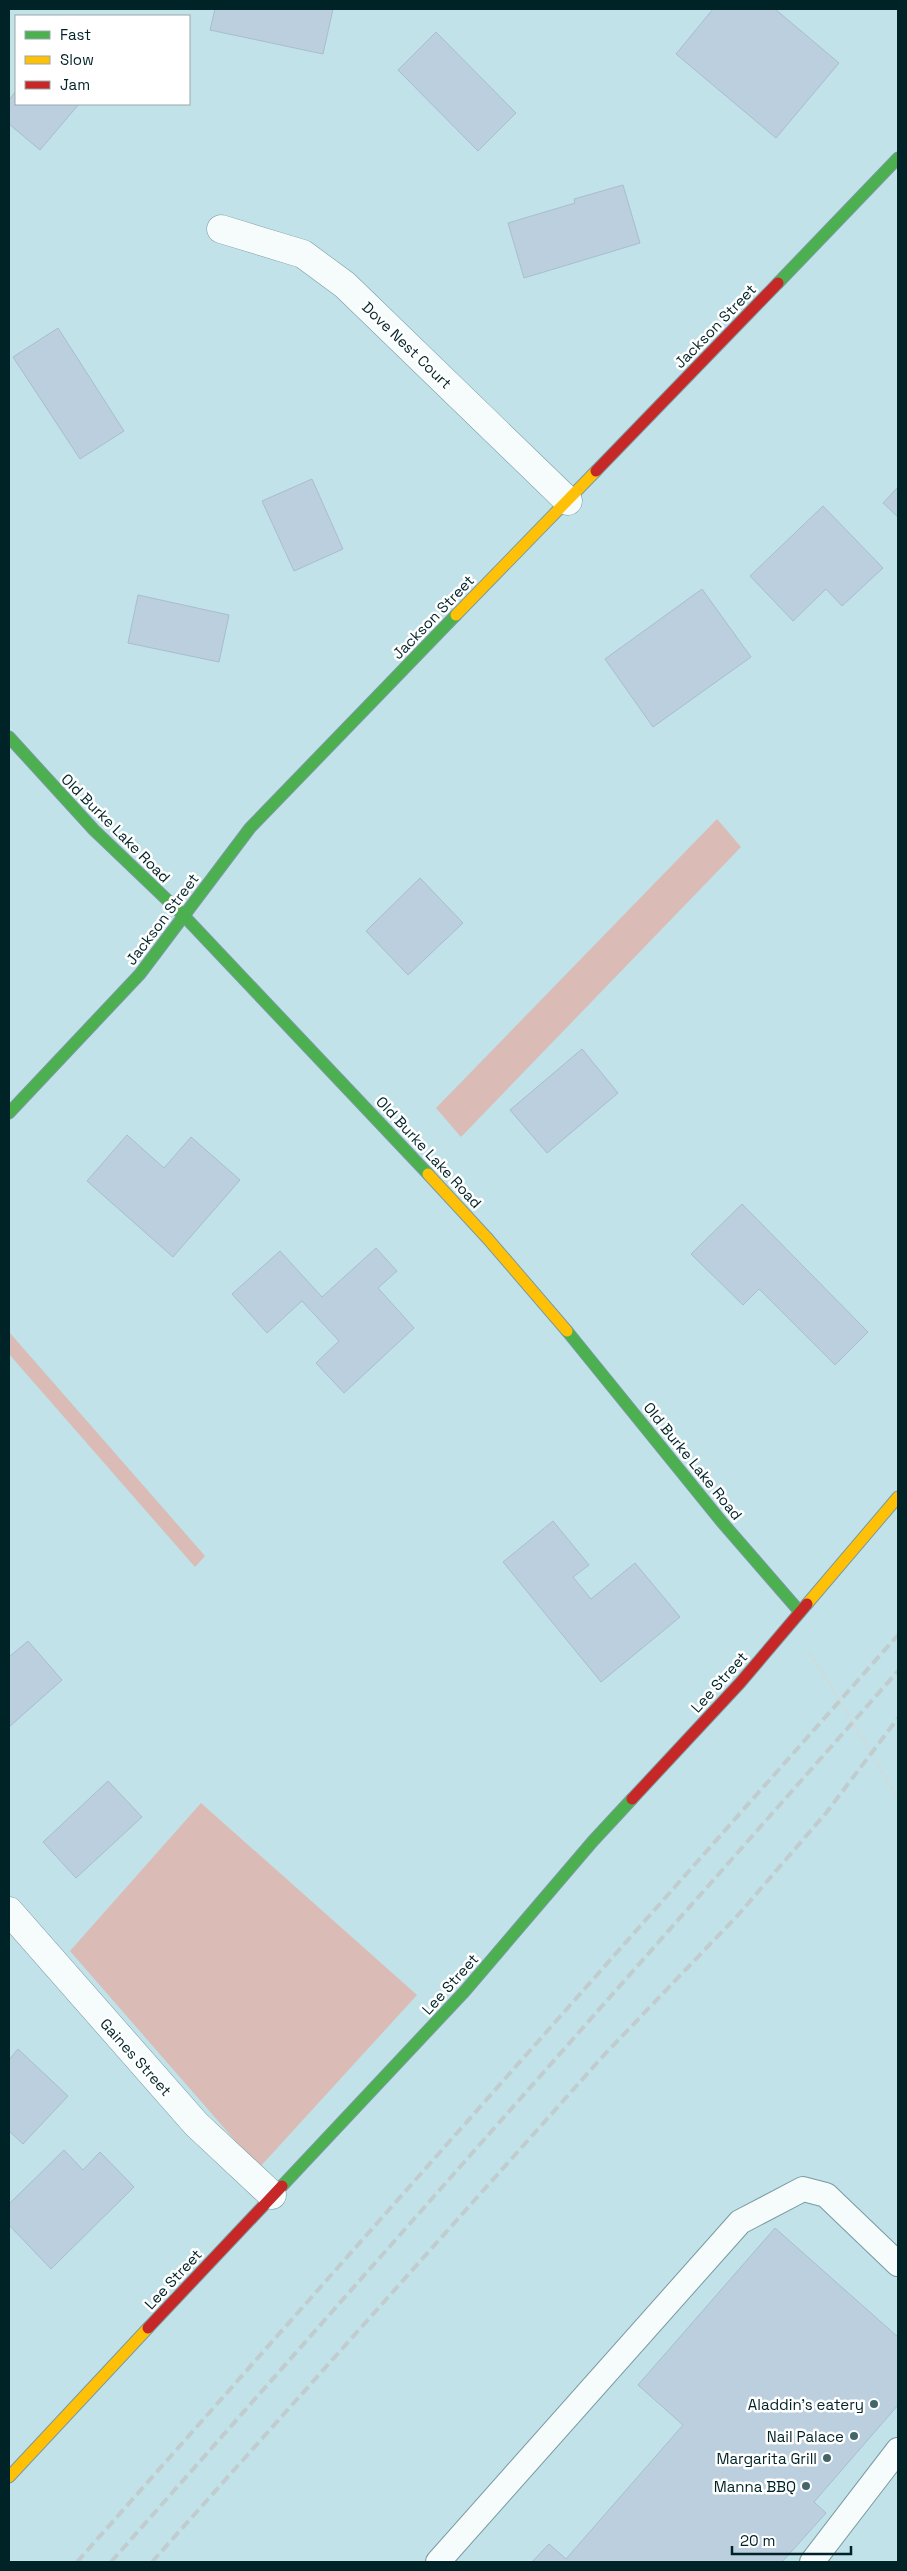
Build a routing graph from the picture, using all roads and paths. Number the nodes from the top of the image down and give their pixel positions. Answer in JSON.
{"nodes":[{"id":1,"x":898,"y":158,"type":"edge"},
{"id":2,"x":220,"y":229,"type":"dead end"},
{"id":3,"x":568,"y":501,"type":"junction"},
{"id":4,"x":9,"y":737,"type":"edge"},
{"id":5,"x":185,"y":917,"type":"junction"},
{"id":6,"x":9,"y":1113,"type":"edge"},
{"id":7,"x":898,"y":1497,"type":"edge"},
{"id":8,"x":800,"y":1612,"type":"junction"},
{"id":9,"x":788,"y":1626,"type":"junction"},
{"id":10,"x":898,"y":1798,"type":"edge"},
{"id":11,"x":9,"y":1911,"type":"edge"},
{"id":12,"x":272,"y":2195,"type":"junction"},
{"id":13,"x":898,"y":2264,"type":"edge"},
{"id":14,"x":898,"y":2450,"type":"edge"},
{"id":15,"x":9,"y":2477,"type":"edge"},
{"id":16,"x":438,"y":2562,"type":"edge"},
{"id":17,"x":812,"y":2562,"type":"edge"}],
"edges":[{"from":1,"to":3,"type":"street","name":"Jackson Street"},
{"from":2,"to":3,"type":"street","name":"Dove Nest Court"},
{"from":3,"to":5,"type":"street","name":"Jackson Street"},
{"from":4,"to":5,"type":"street","name":"Old Burke Lake Road"},
{"from":5,"to":6,"type":"street","name":"Jackson Street"},
{"from":5,"to":8,"type":"street","name":"Old Burke Lake Road"},
{"from":7,"to":8,"type":"street","name":"Lee Street"},
{"from":8,"to":9,"type":"street","name":"Lee Street"},
{"from":9,"to":10,"type":"path"},
{"from":9,"to":12,"type":"street","name":"Lee Street"},
{"from":11,"to":12,"type":"street","name":"Gaines Street"},
{"from":12,"to":15,"type":"street","name":"Lee Street"},
{"from":13,"to":16,"type":"lane"},
{"from":14,"to":17,"type":"lane"}]}
